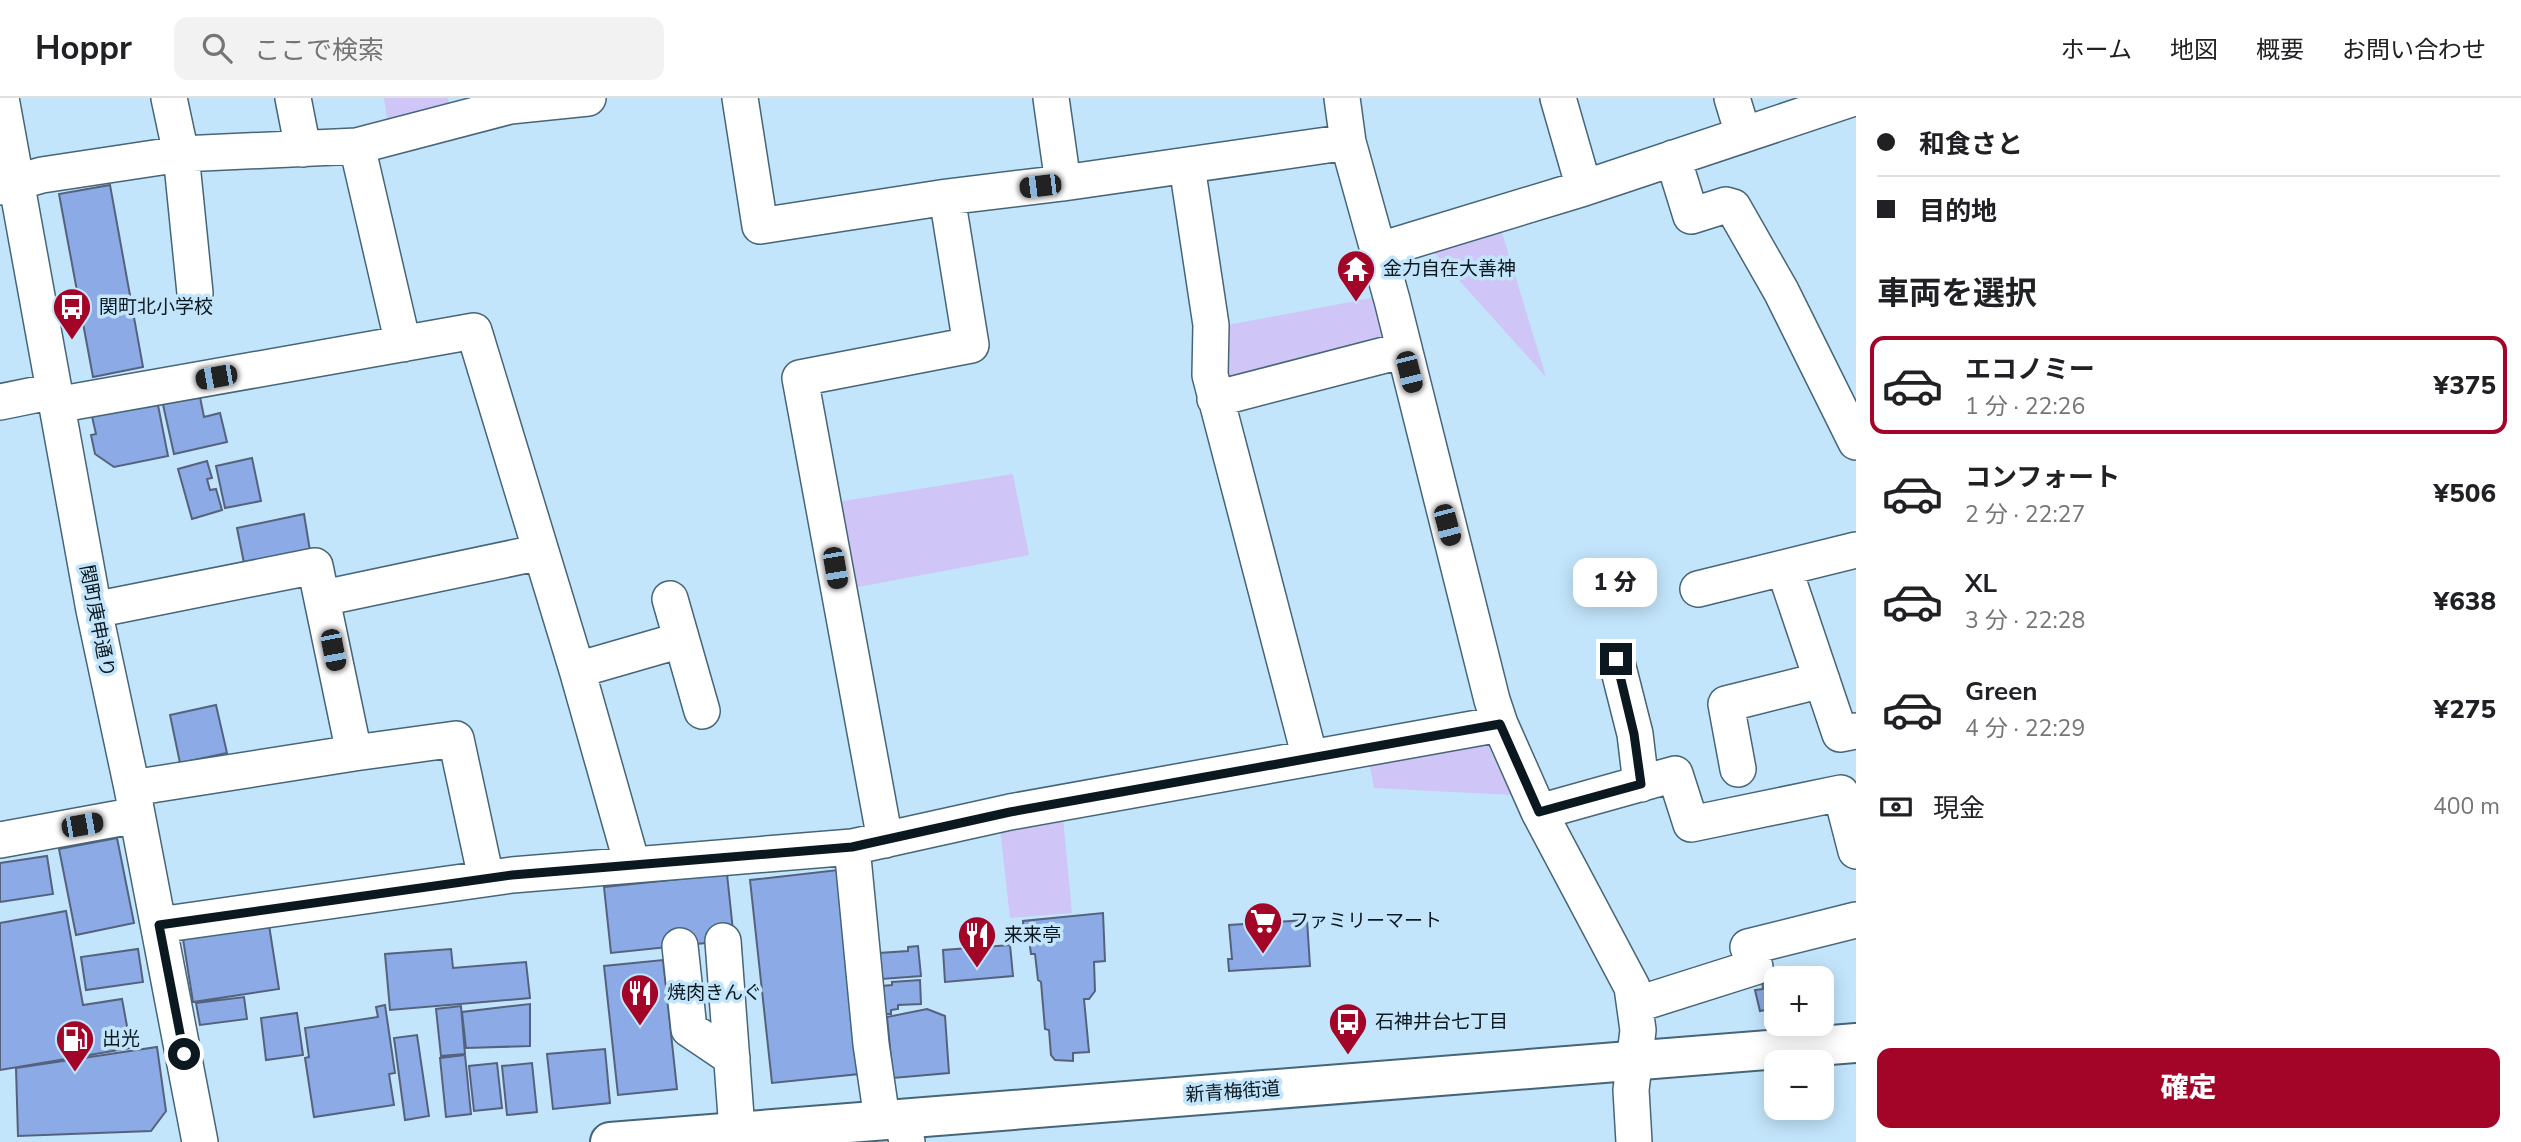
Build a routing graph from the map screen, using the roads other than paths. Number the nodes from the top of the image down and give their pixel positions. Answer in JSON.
{"nodes":[{"id":1,"x":1,"y":98,"type":"edge"},
{"id":2,"x":169,"y":98,"type":"edge"},
{"id":3,"x":293,"y":98,"type":"edge"},
{"id":4,"x":588,"y":98,"type":"edge"},
{"id":5,"x":740,"y":98,"type":"edge"},
{"id":6,"x":1051,"y":98,"type":"edge"},
{"id":7,"x":1342,"y":98,"type":"edge"},
{"id":8,"x":1558,"y":98,"type":"edge"},
{"id":9,"x":1732,"y":98,"type":"edge"},
{"id":10,"x":1854,"y":98,"type":"edge"},
{"id":11,"x":543,"y":100,"type":"edge"},
{"id":12,"x":1743,"y":134,"type":"junction"},
{"id":13,"x":1348,"y":142,"type":"junction"},
{"id":14,"x":357,"y":146,"type":"junction"},
{"id":15,"x":303,"y":149,"type":"junction"},
{"id":16,"x":181,"y":154,"type":"junction"},
{"id":17,"x":1673,"y":158,"type":"junction"},
{"id":18,"x":1187,"y":166,"type":"junction"},
{"id":19,"x":1063,"y":183,"type":"junction"},
{"id":20,"x":8,"y":184,"type":"edge"},
{"id":21,"x":1584,"y":188,"type":"junction"},
{"id":22,"x":947,"y":197,"type":"junction"},
{"id":23,"x":1377,"y":251,"type":"junction"},
{"id":24,"x":195,"y":293,"type":"dead end"},
{"id":25,"x":403,"y":344,"type":"junction"},
{"id":26,"x":1404,"y":350,"type":"junction"},
{"id":27,"x":55,"y":398,"type":"junction"},
{"id":28,"x":1215,"y":399,"type":"junction"},
{"id":29,"x":0,"y":402,"type":"edge"},
{"id":30,"x":1856,"y":442,"type":"edge"},
{"id":31,"x":1856,"y":550,"type":"edge"},
{"id":32,"x":541,"y":552,"type":"junction"},
{"id":33,"x":1784,"y":568,"type":"junction"},
{"id":34,"x":1698,"y":589,"type":"dead end"},
{"id":35,"x":323,"y":598,"type":"junction"},
{"id":36,"x":670,"y":599,"type":"dead end"},
{"id":37,"x":94,"y":610,"type":"junction"},
{"id":38,"x":681,"y":640,"type":"junction"},
{"id":39,"x":1616,"y":659,"type":"dead end"},
{"id":40,"x":577,"y":670,"type":"junction"},
{"id":41,"x":1822,"y":680,"type":"junction"},
{"id":42,"x":702,"y":711,"type":"dead end"},
{"id":43,"x":1500,"y":724,"type":"junction"},
{"id":44,"x":1856,"y":731,"type":"edge"},
{"id":45,"x":354,"y":753,"type":"junction"},
{"id":46,"x":1310,"y":758,"type":"junction"},
{"id":47,"x":1738,"y":769,"type":"dead end"},
{"id":48,"x":1641,"y":784,"type":"junction"},
{"id":49,"x":134,"y":801,"type":"junction"},
{"id":50,"x":1539,"y":812,"type":"junction"},
{"id":51,"x":0,"y":840,"type":"edge"},
{"id":52,"x":868,"y":844,"type":"junction"},
{"id":53,"x":1856,"y":851,"type":"edge"},
{"id":54,"x":632,"y":864,"type":"junction"},
{"id":55,"x":486,"y":878,"type":"junction"},
{"id":56,"x":1856,"y":920,"type":"edge"},
{"id":57,"x":159,"y":925,"type":"junction"},
{"id":58,"x":723,"y":941,"type":"dead end"},
{"id":59,"x":680,"y":946,"type":"dead end"},
{"id":60,"x":1635,"y":1005,"type":"junction"},
{"id":61,"x":1856,"y":1043,"type":"edge"},
{"id":62,"x":732,"y":1058,"type":"junction"},
{"id":63,"x":1635,"y":1060,"type":"junction"},
{"id":64,"x":897,"y":1126,"type":"edge"},
{"id":65,"x":735,"y":1135,"type":"edge"},
{"id":66,"x":200,"y":1142,"type":"edge"},
{"id":67,"x":610,"y":1142,"type":"edge"},
{"id":68,"x":1634,"y":1142,"type":"edge"}],
"edges":[{"from":1,"to":20,"type":"street","name":"関町庚申通り"},
{"from":2,"to":16,"type":"street"},
{"from":3,"to":15,"type":"street"},
{"from":4,"to":11,"type":"street"},
{"from":5,"to":22,"type":"street"},
{"from":6,"to":19,"type":"street"},
{"from":7,"to":13,"type":"street"},
{"from":8,"to":21,"type":"street"},
{"from":9,"to":12,"type":"street"},
{"from":10,"to":12,"type":"street"},
{"from":11,"to":14,"type":"street"},
{"from":12,"to":17,"type":"street"},
{"from":13,"to":18,"type":"street"},
{"from":13,"to":23,"type":"street"},
{"from":14,"to":15,"type":"street"},
{"from":14,"to":25,"type":"street"},
{"from":15,"to":16,"type":"street"},
{"from":16,"to":20,"type":"street"},
{"from":16,"to":24,"type":"street"},
{"from":17,"to":21,"type":"street"},
{"from":17,"to":30,"type":"street"},
{"from":18,"to":19,"type":"street"},
{"from":18,"to":28,"type":"street"},
{"from":19,"to":22,"type":"street"},
{"from":20,"to":27,"type":"street","name":"関町庚申通り"},
{"from":21,"to":23,"type":"street"},
{"from":22,"to":52,"type":"street"},
{"from":23,"to":26,"type":"street"},
{"from":25,"to":27,"type":"street"},
{"from":25,"to":32,"type":"street"},
{"from":26,"to":28,"type":"street"},
{"from":26,"to":43,"type":"street"},
{"from":27,"to":29,"type":"street"},
{"from":27,"to":37,"type":"street","name":"関町庚申通り"},
{"from":28,"to":46,"type":"street"},
{"from":31,"to":33,"type":"street"},
{"from":32,"to":35,"type":"street"},
{"from":32,"to":40,"type":"street"},
{"from":33,"to":34,"type":"street"},
{"from":33,"to":41,"type":"street"},
{"from":35,"to":37,"type":"street"},
{"from":35,"to":45,"type":"street"},
{"from":36,"to":38,"type":"street"},
{"from":37,"to":49,"type":"street","name":"関町庚申通り"},
{"from":38,"to":40,"type":"street"},
{"from":38,"to":42,"type":"street"},
{"from":39,"to":48,"type":"street"},
{"from":40,"to":54,"type":"street"},
{"from":41,"to":44,"type":"street"},
{"from":41,"to":47,"type":"street"},
{"from":43,"to":46,"type":"street"},
{"from":43,"to":50,"type":"street"},
{"from":45,"to":49,"type":"street"},
{"from":45,"to":55,"type":"street"},
{"from":46,"to":52,"type":"street"},
{"from":48,"to":50,"type":"street"},
{"from":48,"to":53,"type":"street"},
{"from":49,"to":51,"type":"street"},
{"from":49,"to":57,"type":"street","name":"関町庚申通り"},
{"from":50,"to":60,"type":"street"},
{"from":52,"to":54,"type":"street"},
{"from":52,"to":64,"type":"street"},
{"from":54,"to":55,"type":"street"},
{"from":55,"to":57,"type":"street"},
{"from":56,"to":60,"type":"street"},
{"from":57,"to":66,"type":"street","name":"関町庚申通り"},
{"from":58,"to":62,"type":"street"},
{"from":59,"to":62,"type":"street"},
{"from":60,"to":63,"type":"street"},
{"from":61,"to":63,"type":"main road","name":"新青梅街道"},
{"from":62,"to":65,"type":"street"},
{"from":63,"to":64,"type":"main road","name":"新青梅街道"},
{"from":63,"to":68,"type":"street"},
{"from":64,"to":65,"type":"main road","name":"新青梅街道"},
{"from":65,"to":67,"type":"main road","name":"新青梅街道"}]}
